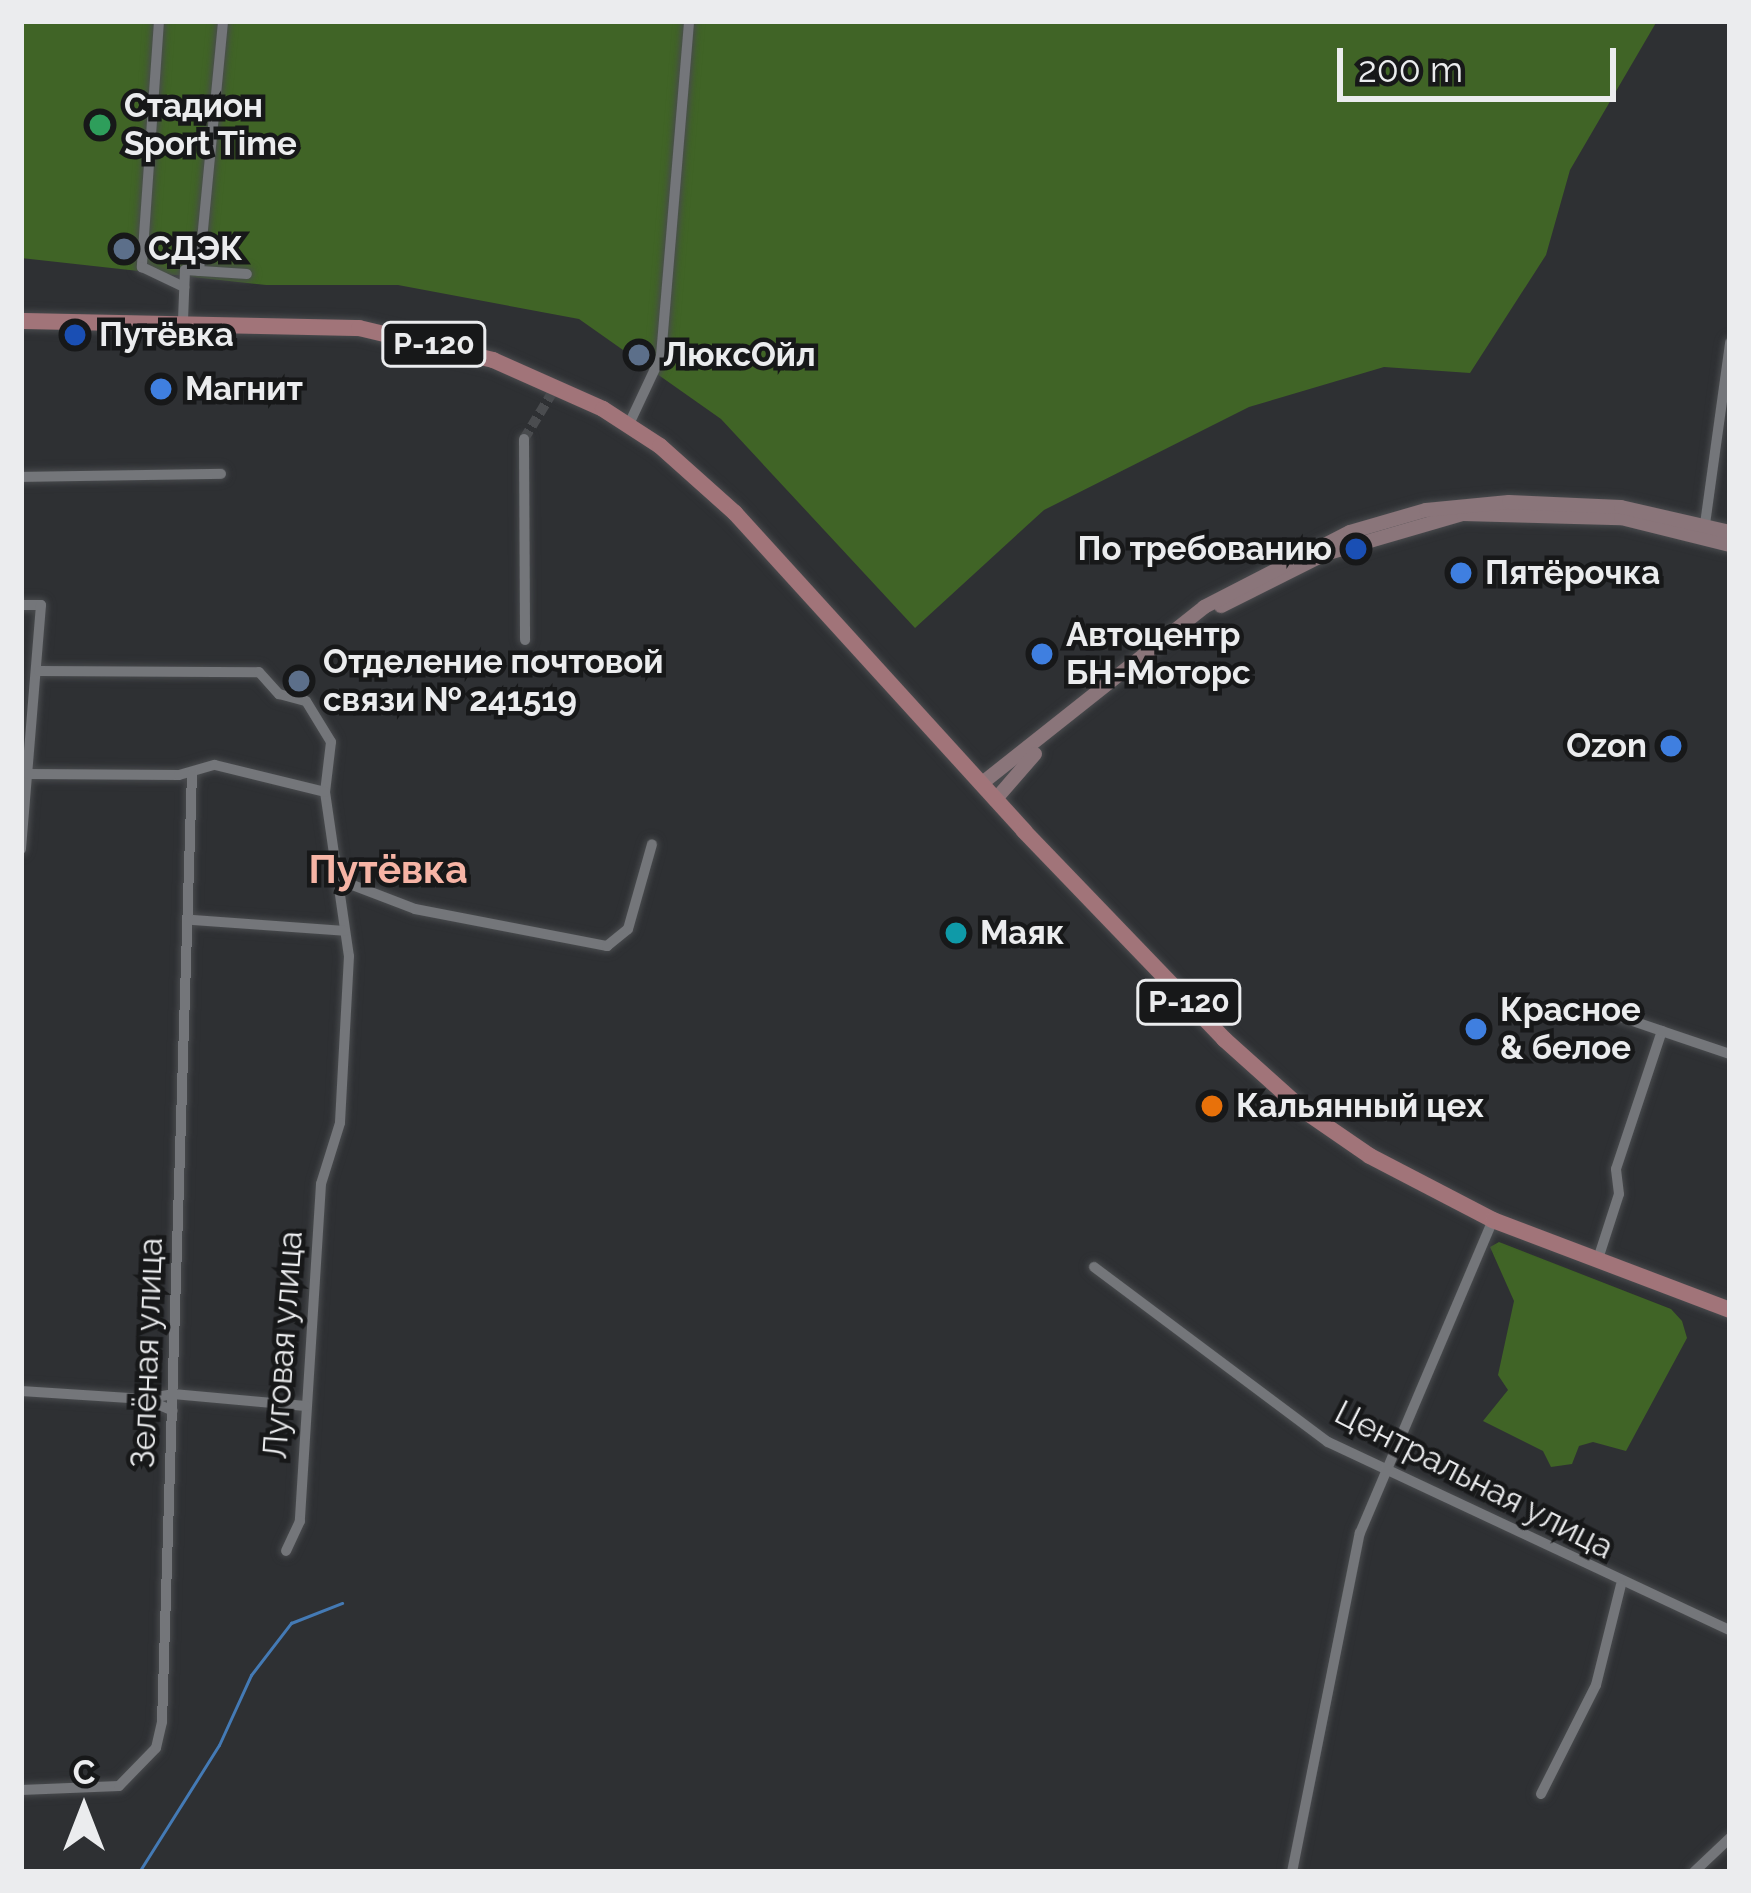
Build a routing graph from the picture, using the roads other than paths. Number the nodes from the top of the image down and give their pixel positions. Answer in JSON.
{"nodes":[{"id":1,"x":159,"y":21,"type":"edge"},
{"id":2,"x":223,"y":21,"type":"edge"},
{"id":3,"x":689,"y":21,"type":"edge"},
{"id":4,"x":199,"y":271,"type":"junction"},
{"id":5,"x":247,"y":274,"type":"dead end"},
{"id":6,"x":184,"y":286,"type":"junction"},
{"id":7,"x":183,"y":320,"type":"junction"},
{"id":8,"x":21,"y":321,"type":"edge"},
{"id":9,"x":1730,"y":343,"type":"edge"},
{"id":10,"x":629,"y":424,"type":"junction"},
{"id":11,"x":524,"y":439,"type":"tunnel mouth"},
{"id":12,"x":221,"y":474,"type":"dead end"},
{"id":13,"x":21,"y":477,"type":"edge"},
{"id":14,"x":1705,"y":524,"type":"junction"},
{"id":15,"x":1730,"y":532,"type":"edge"},
{"id":16,"x":1730,"y":544,"type":"edge"},
{"id":17,"x":21,"y":605,"type":"edge"},
{"id":18,"x":525,"y":640,"type":"dead end"},
{"id":19,"x":39,"y":671,"type":"junction"},
{"id":20,"x":28,"y":774,"type":"junction"},
{"id":21,"x":193,"y":774,"type":"junction"},
{"id":22,"x":981,"y":784,"type":"junction"},
{"id":23,"x":326,"y":792,"type":"junction"},
{"id":24,"x":995,"y":800,"type":"junction"},
{"id":25,"x":652,"y":844,"type":"dead end"},
{"id":26,"x":21,"y":849,"type":"edge"},
{"id":27,"x":341,"y":881,"type":"junction"},
{"id":28,"x":370,"y":896,"type":"junction"},
{"id":29,"x":344,"y":912,"type":"junction"},
{"id":30,"x":193,"y":913,"type":"junction"},
{"id":31,"x":345,"y":931,"type":"junction"},
{"id":32,"x":1615,"y":1015,"type":"dead end"},
{"id":33,"x":1662,"y":1031,"type":"junction"},
{"id":34,"x":1730,"y":1054,"type":"edge"},
{"id":35,"x":1493,"y":1220,"type":"junction"},
{"id":36,"x":1596,"y":1265,"type":"junction"},
{"id":37,"x":1094,"y":1267,"type":"dead end"},
{"id":38,"x":1730,"y":1310,"type":"edge"},
{"id":39,"x":21,"y":1391,"type":"edge"},
{"id":40,"x":173,"y":1394,"type":"junction"},
{"id":41,"x":145,"y":1400,"type":"junction"},
{"id":42,"x":305,"y":1406,"type":"junction"},
{"id":43,"x":172,"y":1411,"type":"junction"},
{"id":44,"x":1382,"y":1472,"type":"junction"},
{"id":45,"x":286,"y":1551,"type":"dead end"},
{"id":46,"x":1622,"y":1585,"type":"junction"},
{"id":47,"x":1730,"y":1630,"type":"edge"},
{"id":48,"x":21,"y":1790,"type":"edge"},
{"id":49,"x":1540,"y":1794,"type":"dead end"},
{"id":50,"x":1730,"y":1838,"type":"edge"},
{"id":51,"x":1292,"y":1872,"type":"edge"},
{"id":52,"x":1694,"y":1872,"type":"edge"}],
"edges":[{"from":1,"to":6,"type":"street"},
{"from":2,"to":4,"type":"street"},
{"from":3,"to":10,"type":"street"},
{"from":4,"to":5,"type":"street"},
{"from":4,"to":6,"type":"street"},
{"from":6,"to":7,"type":"street"},
{"from":7,"to":8,"type":"main road","number":"Р-120"},
{"from":7,"to":10,"type":"main road","number":"Р-120"},
{"from":9,"to":14,"type":"street"},
{"from":10,"to":22,"type":"main road","number":"Р-120"},
{"from":11,"to":18,"type":"street"},
{"from":12,"to":13,"type":"street"},
{"from":14,"to":15,"type":"main road"},
{"from":14,"to":22,"type":"main road"},
{"from":16,"to":24,"type":"main road"},
{"from":17,"to":19,"type":"street"},
{"from":19,"to":20,"type":"street"},
{"from":19,"to":23,"type":"street","name":"Луговая улица"},
{"from":20,"to":21,"type":"street"},
{"from":20,"to":26,"type":"street"},
{"from":21,"to":23,"type":"street"},
{"from":21,"to":30,"type":"street","name":"Зелёная улица"},
{"from":22,"to":24,"type":"main road","number":"Р-120"},
{"from":23,"to":27,"type":"street","name":"Луговая улица"},
{"from":24,"to":35,"type":"main road","number":"Р-120"},
{"from":25,"to":28,"type":"street"},
{"from":27,"to":28,"type":"street"},
{"from":27,"to":29,"type":"street","name":"Луговая улица"},
{"from":28,"to":29,"type":"street"},
{"from":29,"to":31,"type":"street","name":"Луговая улица"},
{"from":30,"to":31,"type":"street"},
{"from":30,"to":40,"type":"street","name":"Зелёная улица"},
{"from":31,"to":42,"type":"street","name":"Луговая улица"},
{"from":32,"to":33,"type":"street"},
{"from":33,"to":34,"type":"street"},
{"from":33,"to":36,"type":"street"},
{"from":35,"to":36,"type":"main road","number":"Р-120"},
{"from":35,"to":44,"type":"street"},
{"from":36,"to":38,"type":"main road","number":"Р-120"},
{"from":37,"to":44,"type":"street","name":"Центральная улица"},
{"from":39,"to":41,"type":"street"},
{"from":40,"to":41,"type":"street"},
{"from":40,"to":42,"type":"street"},
{"from":40,"to":43,"type":"street","name":"Зелёная улица"},
{"from":41,"to":43,"type":"street"},
{"from":42,"to":45,"type":"street","name":"Луговая улица"},
{"from":43,"to":48,"type":"street","name":"Зелёная улица"},
{"from":44,"to":46,"type":"street","name":"Центральная улица"},
{"from":44,"to":51,"type":"street"},
{"from":46,"to":47,"type":"street","name":"Центральная улица"},
{"from":46,"to":49,"type":"street"},
{"from":50,"to":52,"type":"street"}]}
